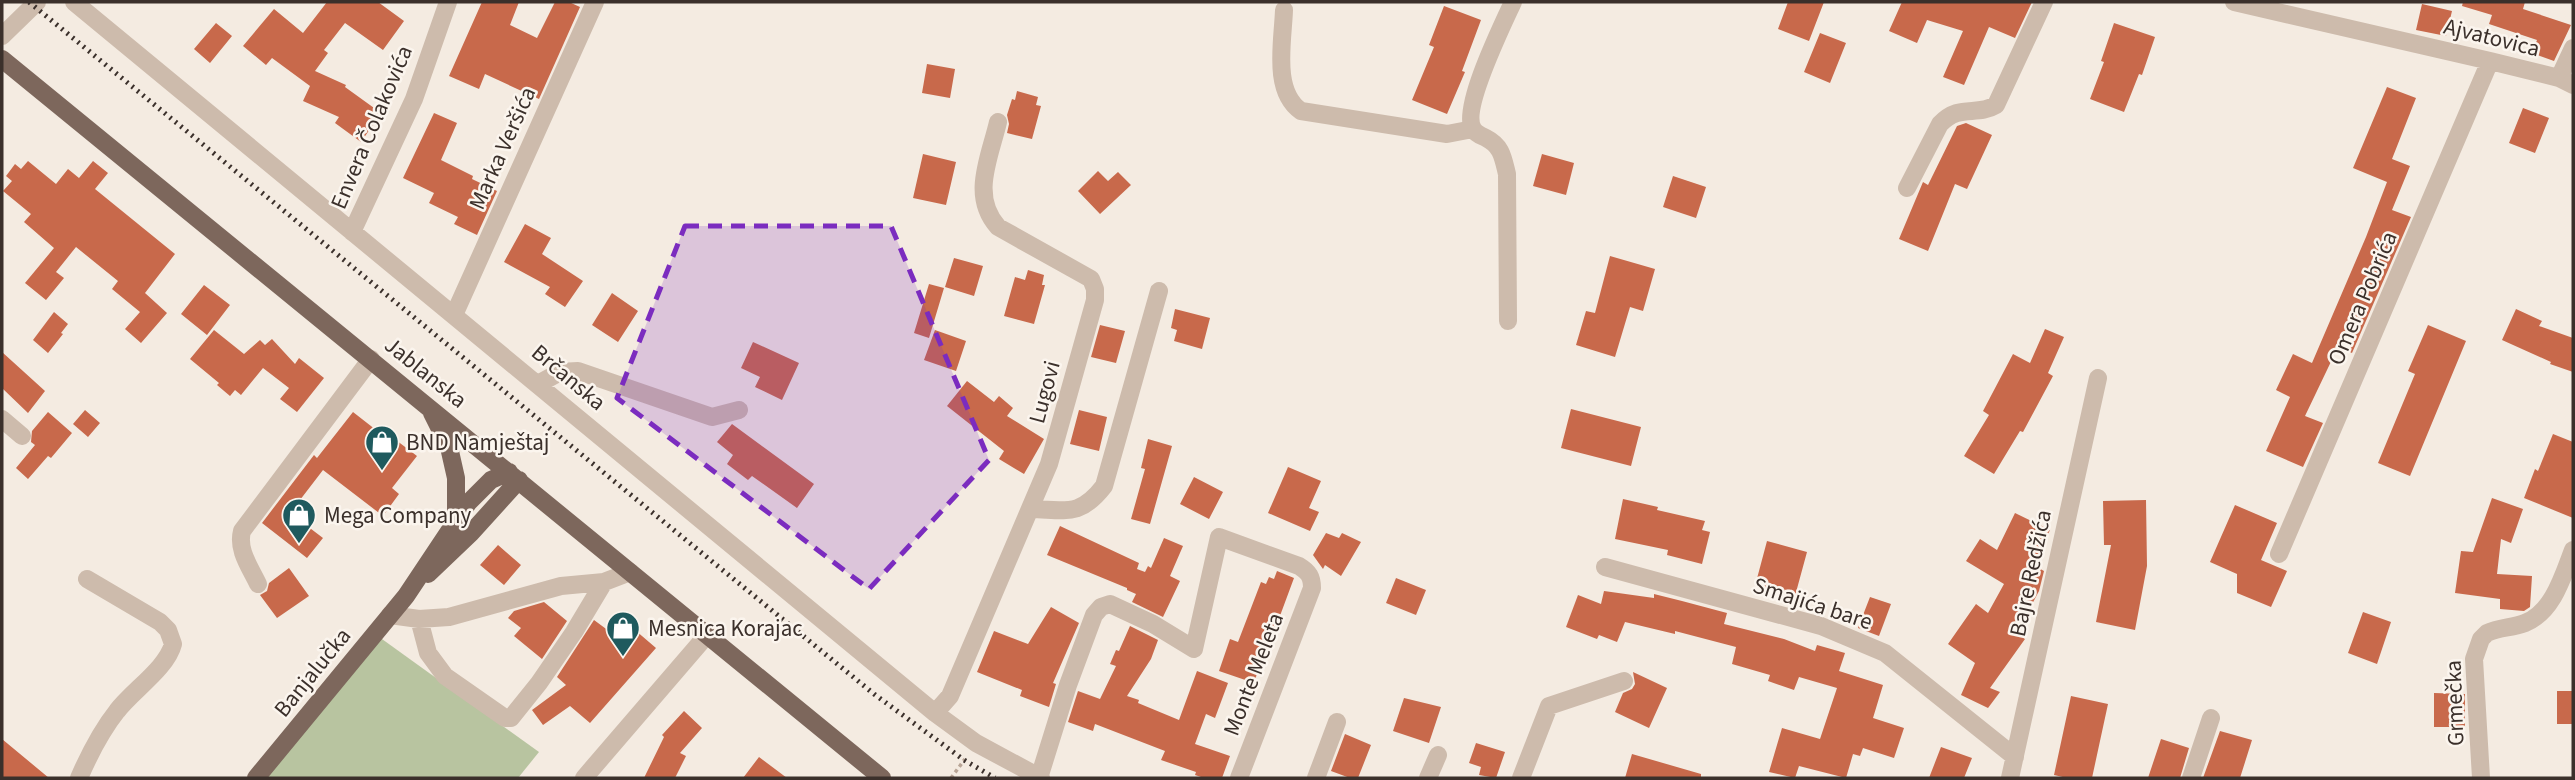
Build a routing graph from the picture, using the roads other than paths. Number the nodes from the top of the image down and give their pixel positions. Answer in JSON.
{"nodes":[{"id":1,"x":74,"y":2,"type":"edge"},
{"id":2,"x":447,"y":2,"type":"edge"},
{"id":3,"x":595,"y":2,"type":"edge"},
{"id":4,"x":1513,"y":2,"type":"edge"},
{"id":5,"x":2043,"y":2,"type":"edge"},
{"id":6,"x":2234,"y":2,"type":"edge"},
{"id":7,"x":35,"y":4,"type":"edge"},
{"id":8,"x":1284,"y":10,"type":"dead end"},
{"id":9,"x":2,"y":36,"type":"edge"},
{"id":10,"x":2573,"y":48,"type":"edge"},
{"id":11,"x":2,"y":59,"type":"edge"},
{"id":12,"x":2490,"y":61,"type":"junction"},
{"id":13,"x":2566,"y":82,"type":"edge"},
{"id":14,"x":998,"y":122,"type":"dead end"},
{"id":15,"x":1473,"y":129,"type":"junction"},
{"id":16,"x":1907,"y":188,"type":"dead end"},
{"id":17,"x":352,"y":232,"type":"junction"},
{"id":18,"x":1159,"y":291,"type":"dead end"},
{"id":19,"x":454,"y":315,"type":"junction"},
{"id":20,"x":1508,"y":321,"type":"dead end"},
{"id":21,"x":371,"y":359,"type":"junction"},
{"id":22,"x":2098,"y":378,"type":"dead end"},
{"id":23,"x":538,"y":384,"type":"junction"},
{"id":24,"x":429,"y":407,"type":"junction"},
{"id":25,"x":739,"y":410,"type":"dead end"},
{"id":26,"x":2,"y":419,"type":"edge"},
{"id":27,"x":22,"y":436,"type":"dead end"},
{"id":28,"x":514,"y":476,"type":"junction"},
{"id":29,"x":1031,"y":509,"type":"junction"},
{"id":30,"x":456,"y":519,"type":"junction"},
{"id":31,"x":2573,"y":550,"type":"edge"},
{"id":32,"x":2279,"y":554,"type":"dead end"},
{"id":33,"x":1605,"y":568,"type":"dead end"},
{"id":34,"x":630,"y":572,"type":"junction"},
{"id":35,"x":87,"y":579,"type":"dead end"},
{"id":36,"x":604,"y":582,"type":"junction"},
{"id":37,"x":258,"y":584,"type":"dead end"},
{"id":38,"x":406,"y":596,"type":"junction"},
{"id":39,"x":390,"y":615,"type":"junction"},
{"id":40,"x":419,"y":619,"type":"junction"},
{"id":41,"x":707,"y":635,"type":"junction"},
{"id":42,"x":1624,"y":681,"type":"dead end"},
{"id":43,"x":935,"y":713,"type":"junction"},
{"id":44,"x":2211,"y":718,"type":"dead end"},
{"id":45,"x":1337,"y":722,"type":"dead end"},
{"id":46,"x":1438,"y":755,"type":"dead end"},
{"id":47,"x":2015,"y":757,"type":"junction"},
{"id":48,"x":79,"y":778,"type":"edge"},
{"id":49,"x":256,"y":778,"type":"edge"},
{"id":50,"x":584,"y":778,"type":"edge"},
{"id":51,"x":881,"y":778,"type":"edge"},
{"id":52,"x":1040,"y":778,"type":"edge"},
{"id":53,"x":1238,"y":778,"type":"edge"},
{"id":54,"x":1316,"y":778,"type":"edge"},
{"id":55,"x":1429,"y":778,"type":"edge"},
{"id":56,"x":1521,"y":778,"type":"edge"},
{"id":57,"x":2010,"y":778,"type":"edge"},
{"id":58,"x":2191,"y":778,"type":"edge"},
{"id":59,"x":2481,"y":778,"type":"edge"}],
"edges":[{"from":1,"to":17,"type":"street","name":"Brčanska"},
{"from":2,"to":17,"type":"street","name":"Envera Čolakovića"},
{"from":3,"to":19,"type":"street","name":"Marka Veršića"},
{"from":4,"to":15,"type":"street"},
{"from":5,"to":16,"type":"street"},
{"from":6,"to":12,"type":"street","name":"Ajvatovica"},
{"from":7,"to":9,"type":"street"},
{"from":8,"to":15,"type":"street"},
{"from":10,"to":13,"type":"street"},
{"from":11,"to":21,"type":"main road","name":"Jablanska"},
{"from":12,"to":13,"type":"street","name":"Ajvatovica"},
{"from":12,"to":32,"type":"street","name":"Omera Pobrića"},
{"from":14,"to":29,"type":"street","name":"Lugovi"},
{"from":15,"to":20,"type":"street"},
{"from":17,"to":19,"type":"street","name":"Brčanska"},
{"from":18,"to":29,"type":"street"},
{"from":19,"to":23,"type":"street","name":"Brčanska"},
{"from":21,"to":24,"type":"main road","name":"Jablanska"},
{"from":21,"to":37,"type":"street"},
{"from":22,"to":47,"type":"street","name":"Bajre Redžića"},
{"from":23,"to":25,"type":"street"},
{"from":23,"to":43,"type":"street","name":"Brčanska"},
{"from":24,"to":28,"type":"main road","name":"Jablanska"},
{"from":24,"to":30,"type":"main road"},
{"from":26,"to":27,"type":"street"},
{"from":28,"to":30,"type":"main road"},
{"from":28,"to":34,"type":"main road","name":"Jablanska"},
{"from":28,"to":38,"type":"main road"},
{"from":29,"to":43,"type":"street","name":"Lugovi"},
{"from":30,"to":38,"type":"main road"},
{"from":31,"to":59,"type":"street","name":"Grmečka"},
{"from":33,"to":47,"type":"street","name":"Smajića bare"},
{"from":34,"to":36,"type":"street"},
{"from":34,"to":41,"type":"main road","name":"Jablanska"},
{"from":35,"to":48,"type":"street"},
{"from":36,"to":40,"type":"street"},
{"from":36,"to":40,"type":"street"},
{"from":38,"to":39,"type":"main road","name":"Banjalučka"},
{"from":39,"to":40,"type":"street"},
{"from":39,"to":49,"type":"main road","name":"Banjalučka"},
{"from":41,"to":50,"type":"street"},
{"from":41,"to":51,"type":"main road","name":"Jablanska"},
{"from":42,"to":56,"type":"street"},
{"from":43,"to":52,"type":"street","name":"Brčanska"},
{"from":44,"to":58,"type":"street"},
{"from":45,"to":54,"type":"street"},
{"from":46,"to":55,"type":"street"},
{"from":47,"to":57,"type":"street","name":"Bajre Redžića"},
{"from":52,"to":53,"type":"street","name":"Monte Meleta"}]}
